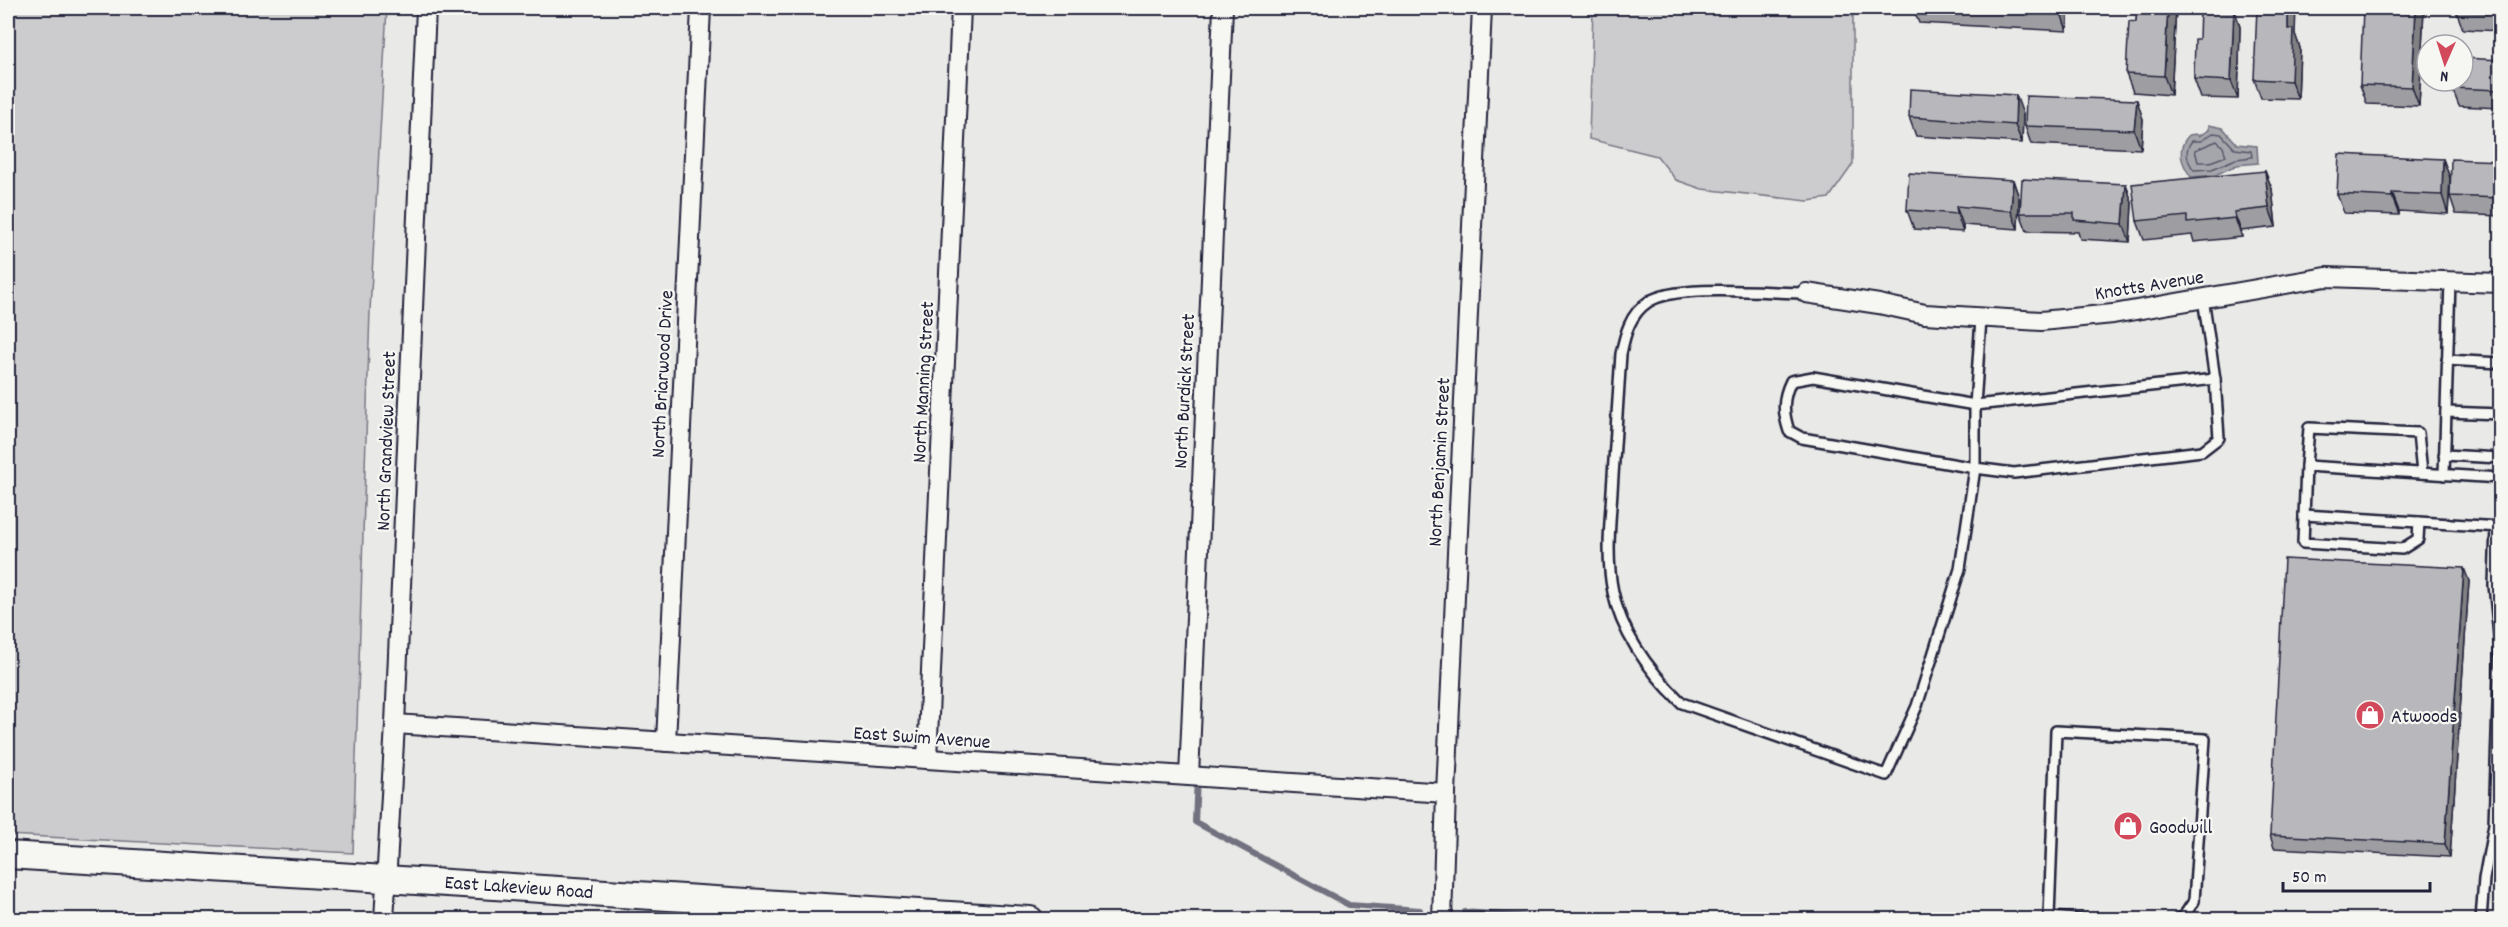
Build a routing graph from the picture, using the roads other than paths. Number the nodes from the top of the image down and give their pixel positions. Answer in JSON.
{"nodes":[{"id":1,"x":426,"y":8,"type":"edge"},
{"id":2,"x":701,"y":8,"type":"edge"},
{"id":3,"x":962,"y":8,"type":"edge"},
{"id":4,"x":1222,"y":8,"type":"edge"},
{"id":5,"x":1482,"y":8,"type":"edge"},
{"id":6,"x":2450,"y":281,"type":"junction"},
{"id":7,"x":2500,"y":283,"type":"edge"},
{"id":8,"x":1806,"y":293,"type":"joint"},
{"id":9,"x":2203,"y":298,"type":"junction"},
{"id":10,"x":1981,"y":319,"type":"junction"},
{"id":11,"x":2447,"y":360,"type":"junction"},
{"id":12,"x":2500,"y":363,"type":"edge"},
{"id":13,"x":2215,"y":379,"type":"junction"},
{"id":14,"x":1975,"y":405,"type":"junction"},
{"id":15,"x":2446,"y":412,"type":"junction"},
{"id":16,"x":2500,"y":414,"type":"edge"},
{"id":17,"x":2444,"y":455,"type":"junction"},
{"id":18,"x":2500,"y":458,"type":"edge"},
{"id":19,"x":2306,"y":466,"type":"junction"},
{"id":20,"x":1975,"y":468,"type":"junction"},
{"id":21,"x":2422,"y":473,"type":"junction"},
{"id":22,"x":2444,"y":475,"type":"junction"},
{"id":23,"x":2500,"y":478,"type":"edge"},
{"id":24,"x":2304,"y":515,"type":"junction"},
{"id":25,"x":2419,"y":522,"type":"junction"},
{"id":26,"x":2498,"y":527,"type":"edge"},
{"id":27,"x":2500,"y":645,"type":"edge"},
{"id":28,"x":2499,"y":706,"type":"edge"},
{"id":29,"x":395,"y":724,"type":"junction"},
{"id":30,"x":666,"y":742,"type":"junction"},
{"id":31,"x":927,"y":759,"type":"junction"},
{"id":32,"x":1189,"y":776,"type":"junction"},
{"id":33,"x":1446,"y":793,"type":"junction"},
{"id":34,"x":8,"y":855,"type":"edge"},
{"id":35,"x":386,"y":877,"type":"junction"},
{"id":36,"x":2086,"y":919,"type":"edge"},
{"id":37,"x":384,"y":920,"type":"edge"},
{"id":38,"x":1030,"y":920,"type":"edge"},
{"id":39,"x":1442,"y":920,"type":"edge"},
{"id":40,"x":2176,"y":920,"type":"edge"},
{"id":41,"x":2481,"y":920,"type":"edge"}],
"edges":[{"from":1,"to":29,"type":"street","name":"North Grandview Street"},
{"from":2,"to":30,"type":"street","name":"North Briarwood Drive"},
{"from":3,"to":31,"type":"street","name":"North Manning Street"},
{"from":4,"to":32,"type":"street","name":"North Burdick Street"},
{"from":5,"to":33,"type":"street","name":"North Benjamin Street"},
{"from":6,"to":7,"type":"street","name":"Knotts Avenue"},
{"from":6,"to":9,"type":"street","name":"Knotts Avenue"},
{"from":6,"to":11,"type":"lane"},
{"from":8,"to":10,"type":"street","name":"Knotts Avenue"},
{"from":8,"to":20,"type":"lane"},
{"from":9,"to":10,"type":"street","name":"Knotts Avenue"},
{"from":9,"to":13,"type":"lane"},
{"from":10,"to":14,"type":"lane"},
{"from":11,"to":12,"type":"lane"},
{"from":11,"to":15,"type":"lane"},
{"from":13,"to":14,"type":"lane"},
{"from":13,"to":20,"type":"lane"},
{"from":14,"to":20,"type":"lane"},
{"from":14,"to":20,"type":"lane"},
{"from":15,"to":16,"type":"lane"},
{"from":15,"to":17,"type":"lane"},
{"from":17,"to":18,"type":"lane"},
{"from":17,"to":22,"type":"lane"},
{"from":19,"to":21,"type":"lane"},
{"from":19,"to":21,"type":"lane"},
{"from":19,"to":24,"type":"lane"},
{"from":21,"to":22,"type":"lane"},
{"from":22,"to":23,"type":"lane"},
{"from":24,"to":25,"type":"lane"},
{"from":24,"to":25,"type":"lane"},
{"from":25,"to":26,"type":"lane"},
{"from":26,"to":27,"type":"lane"},
{"from":27,"to":28,"type":"lane"},
{"from":28,"to":41,"type":"lane"},
{"from":29,"to":30,"type":"street","name":"East Swim Avenue"},
{"from":29,"to":35,"type":"street","name":"North Grandview Street"},
{"from":30,"to":31,"type":"street","name":"East Swim Avenue"},
{"from":31,"to":32,"type":"street","name":"East Swim Avenue"},
{"from":32,"to":33,"type":"street","name":"East Swim Avenue"},
{"from":33,"to":39,"type":"street","name":"North Benjamin Street"},
{"from":34,"to":35,"type":"street","name":"East Lakeview Road"},
{"from":35,"to":37,"type":"street","name":"North Grandview Street"},
{"from":35,"to":38,"type":"street","name":"East Lakeview Road"},
{"from":36,"to":40,"type":"lane"}]}
